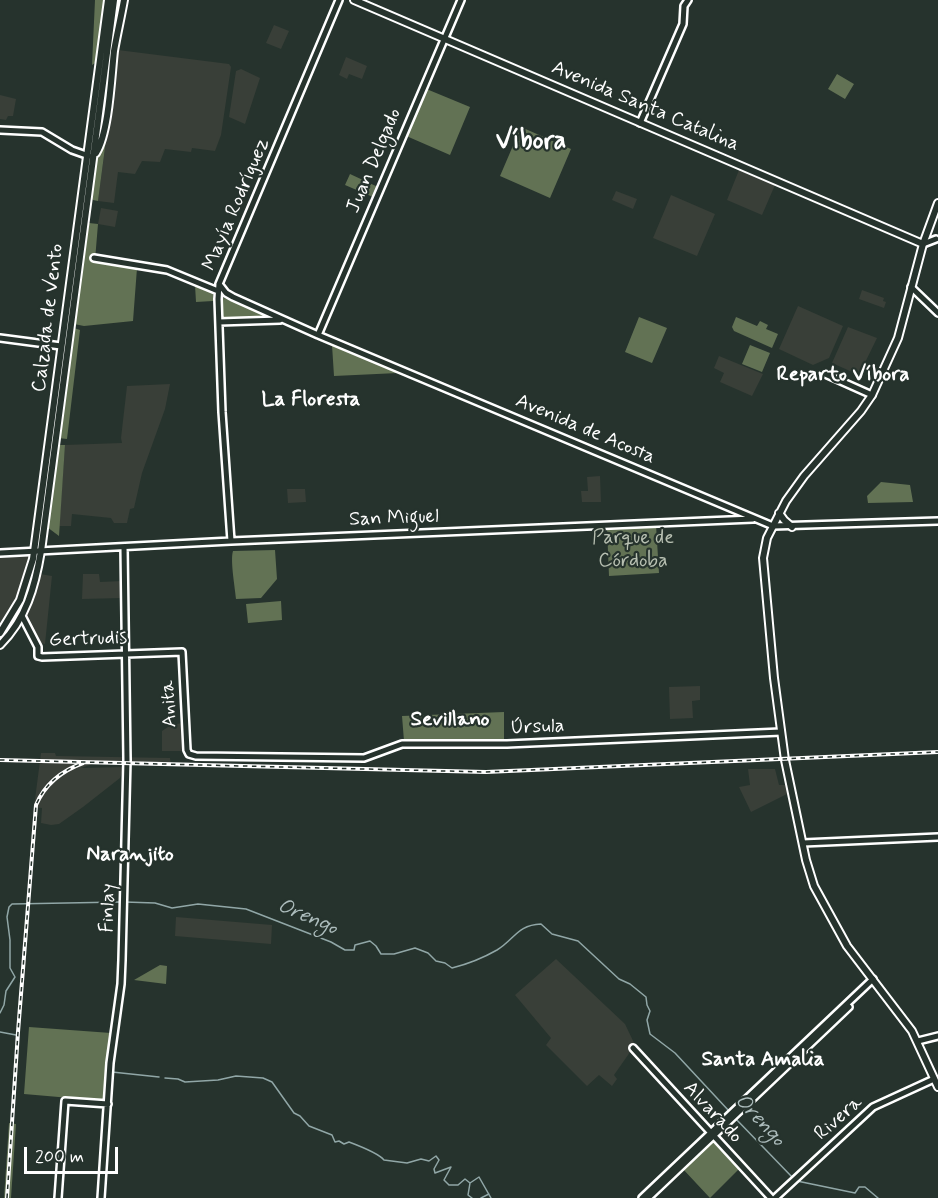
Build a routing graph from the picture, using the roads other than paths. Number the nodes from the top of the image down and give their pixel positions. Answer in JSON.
{"nodes":[{"id":1,"x":108,"y":0,"type":"edge"},
{"id":2,"x":114,"y":0,"type":"edge"},
{"id":3,"x":339,"y":0,"type":"edge"},
{"id":4,"x":354,"y":0,"type":"edge"},
{"id":5,"x":460,"y":0,"type":"edge"},
{"id":6,"x":688,"y":0,"type":"edge"},
{"id":7,"x":123,"y":3,"type":"edge"},
{"id":8,"x":443,"y":39,"type":"junction"},
{"id":9,"x":109,"y":46,"type":"junction"},
{"id":10,"x":99,"y":65,"type":"junction"},
{"id":11,"x":640,"y":123,"type":"junction"},
{"id":12,"x":0,"y":130,"type":"edge"},
{"id":13,"x":91,"y":156,"type":"junction"},
{"id":14,"x":938,"y":203,"type":"edge"},
{"id":15,"x":927,"y":233,"type":"junction"},
{"id":16,"x":910,"y":239,"type":"junction"},
{"id":17,"x":937,"y":239,"type":"edge"},
{"id":18,"x":923,"y":244,"type":"junction"},
{"id":19,"x":94,"y":258,"type":"dead end"},
{"id":20,"x":911,"y":286,"type":"junction"},
{"id":21,"x":219,"y":287,"type":"junction"},
{"id":22,"x":233,"y":297,"type":"junction"},
{"id":23,"x":218,"y":298,"type":"junction"},
{"id":24,"x":938,"y":313,"type":"edge"},
{"id":25,"x":284,"y":320,"type":"junction"},
{"id":26,"x":219,"y":322,"type":"junction"},
{"id":27,"x":318,"y":335,"type":"junction"},
{"id":28,"x":0,"y":338,"type":"edge"},
{"id":29,"x":61,"y":346,"type":"junction"},
{"id":30,"x":825,"y":374,"type":"dead end"},
{"id":31,"x":872,"y":395,"type":"junction"},
{"id":32,"x":779,"y":513,"type":"junction"},
{"id":33,"x":755,"y":519,"type":"junction"},
{"id":34,"x":938,"y":521,"type":"edge"},
{"id":35,"x":773,"y":526,"type":"junction"},
{"id":36,"x":792,"y":526,"type":"junction"},
{"id":37,"x":231,"y":541,"type":"junction"},
{"id":38,"x":124,"y":547,"type":"junction"},
{"id":39,"x":38,"y":551,"type":"junction"},
{"id":40,"x":0,"y":553,"type":"edge"},
{"id":41,"x":25,"y":589,"type":"junction"},
{"id":42,"x":33,"y":591,"type":"junction"},
{"id":43,"x":14,"y":612,"type":"junction"},
{"id":44,"x":22,"y":616,"type":"junction"},
{"id":45,"x":0,"y":633,"type":"edge"},
{"id":46,"x":0,"y":645,"type":"edge"},
{"id":47,"x":182,"y":652,"type":"joint"},
{"id":48,"x":126,"y":654,"type":"junction"},
{"id":49,"x":781,"y":732,"type":"junction"},
{"id":50,"x":189,"y":754,"type":"joint"},
{"id":51,"x":938,"y":837,"type":"edge"},
{"id":52,"x":802,"y":843,"type":"junction"},
{"id":53,"x":874,"y":980,"type":"junction"},
{"id":54,"x":925,"y":1041,"type":"edge"},
{"id":55,"x":633,"y":1048,"type":"dead end"},
{"id":56,"x":934,"y":1079,"type":"junction"},
{"id":57,"x":938,"y":1087,"type":"edge"},
{"id":58,"x":108,"y":1104,"type":"junction"},
{"id":59,"x":712,"y":1134,"type":"junction"},
{"id":60,"x":58,"y":1198,"type":"edge"},
{"id":61,"x":101,"y":1198,"type":"edge"},
{"id":62,"x":642,"y":1198,"type":"edge"},
{"id":63,"x":648,"y":1198,"type":"edge"},
{"id":64,"x":773,"y":1198,"type":"edge"}],
"edges":[{"from":1,"to":10,"type":"main road","name":"Calzada de Vento"},
{"from":2,"to":9,"type":"main road","name":"Calzada de Vento"},
{"from":3,"to":21,"type":"street","name":"Mayía Rodríguez"},
{"from":4,"to":8,"type":"main road","name":"Avenida Santa Catalina"},
{"from":5,"to":8,"type":"street","name":"Juan Delgado"},
{"from":6,"to":11,"type":"street"},
{"from":7,"to":9,"type":"main road"},
{"from":7,"to":13,"type":"main road","name":"Calzada de Vento"},
{"from":8,"to":11,"type":"main road","name":"Avenida Santa Catalina"},
{"from":8,"to":27,"type":"street","name":"Juan Delgado"},
{"from":9,"to":10,"type":"main road"},
{"from":9,"to":13,"type":"main road","name":"Calzada de Vento"},
{"from":10,"to":13,"type":"main road","name":"Calzada de Vento"},
{"from":11,"to":16,"type":"main road","name":"Avenida Santa Catalina"},
{"from":12,"to":13,"type":"street"},
{"from":13,"to":29,"type":"main road","name":"Calzada de Vento"},
{"from":13,"to":39,"type":"main road","name":"Calzada de Vento"},
{"from":14,"to":15,"type":"main road"},
{"from":15,"to":16,"type":"main road"},
{"from":15,"to":17,"type":"street"},
{"from":15,"to":18,"type":"main road"},
{"from":16,"to":18,"type":"main road","name":"Avenida Santa Catalina"},
{"from":17,"to":18,"type":"street"},
{"from":18,"to":20,"type":"main road"},
{"from":19,"to":21,"type":"street","name":"Avenida de Acosta"},
{"from":20,"to":24,"type":"street"},
{"from":20,"to":31,"type":"main road"},
{"from":21,"to":22,"type":"street","name":"Avenida de Acosta"},
{"from":21,"to":23,"type":"street","name":"Mayía Rodríguez"},
{"from":22,"to":23,"type":"street","name":"Avenida de Acosta"},
{"from":22,"to":25,"type":"street","name":"Avenida de Acosta"},
{"from":23,"to":26,"type":"street","name":"Mayía Rodríguez"},
{"from":25,"to":26,"type":"street"},
{"from":25,"to":27,"type":"street","name":"Avenida de Acosta"},
{"from":26,"to":37,"type":"street","name":"Mayía Rodríguez"},
{"from":27,"to":33,"type":"street","name":"Avenida de Acosta"},
{"from":28,"to":29,"type":"street"},
{"from":29,"to":39,"type":"main road","name":"Calzada de Vento"},
{"from":30,"to":31,"type":"street"},
{"from":31,"to":32,"type":"main road"},
{"from":32,"to":35,"type":"main road"},
{"from":32,"to":36,"type":"main road"},
{"from":33,"to":35,"type":"street","name":"Avenida de Acosta"},
{"from":33,"to":37,"type":"street","name":"San Miguel"},
{"from":34,"to":36,"type":"street","name":"Avenida de Acosta"},
{"from":35,"to":36,"type":"street","name":"Avenida de Acosta"},
{"from":35,"to":49,"type":"main road"},
{"from":37,"to":38,"type":"street","name":"San Miguel"},
{"from":38,"to":39,"type":"street","name":"San Miguel"},
{"from":38,"to":48,"type":"street","name":"Finlay"},
{"from":39,"to":40,"type":"street","name":"San Miguel"},
{"from":39,"to":41,"type":"main road","name":"Calzada de Vento"},
{"from":39,"to":42,"type":"main road","name":"Calzada de Vento"},
{"from":41,"to":42,"type":"main road"},
{"from":41,"to":43,"type":"main road","name":"Calzada de Vento"},
{"from":42,"to":44,"type":"main road","name":"Calzada de Vento"},
{"from":43,"to":44,"type":"main road"},
{"from":43,"to":45,"type":"main road","name":"Calzada de Vento"},
{"from":44,"to":46,"type":"main road","name":"Calzada de Vento"},
{"from":44,"to":48,"type":"street","name":"Gertrudis"},
{"from":47,"to":48,"type":"street","name":"Gertrudis"},
{"from":47,"to":50,"type":"street","name":"Anita"},
{"from":48,"to":58,"type":"street","name":"Finlay"},
{"from":49,"to":50,"type":"street","name":"Úrsula"},
{"from":49,"to":52,"type":"main road"},
{"from":51,"to":52,"type":"street"},
{"from":52,"to":53,"type":"main road"},
{"from":53,"to":54,"type":"main road"},
{"from":53,"to":59,"type":"street"},
{"from":54,"to":56,"type":"main road"},
{"from":55,"to":59,"type":"street","name":"Alvarado"},
{"from":56,"to":57,"type":"main road"},
{"from":56,"to":64,"type":"street","name":"Rivera"},
{"from":58,"to":60,"type":"street"},
{"from":58,"to":61,"type":"street","name":"Finlay"},
{"from":59,"to":62,"type":"street"},
{"from":59,"to":63,"type":"street"},
{"from":59,"to":64,"type":"street","name":"Alvarado"}]}
